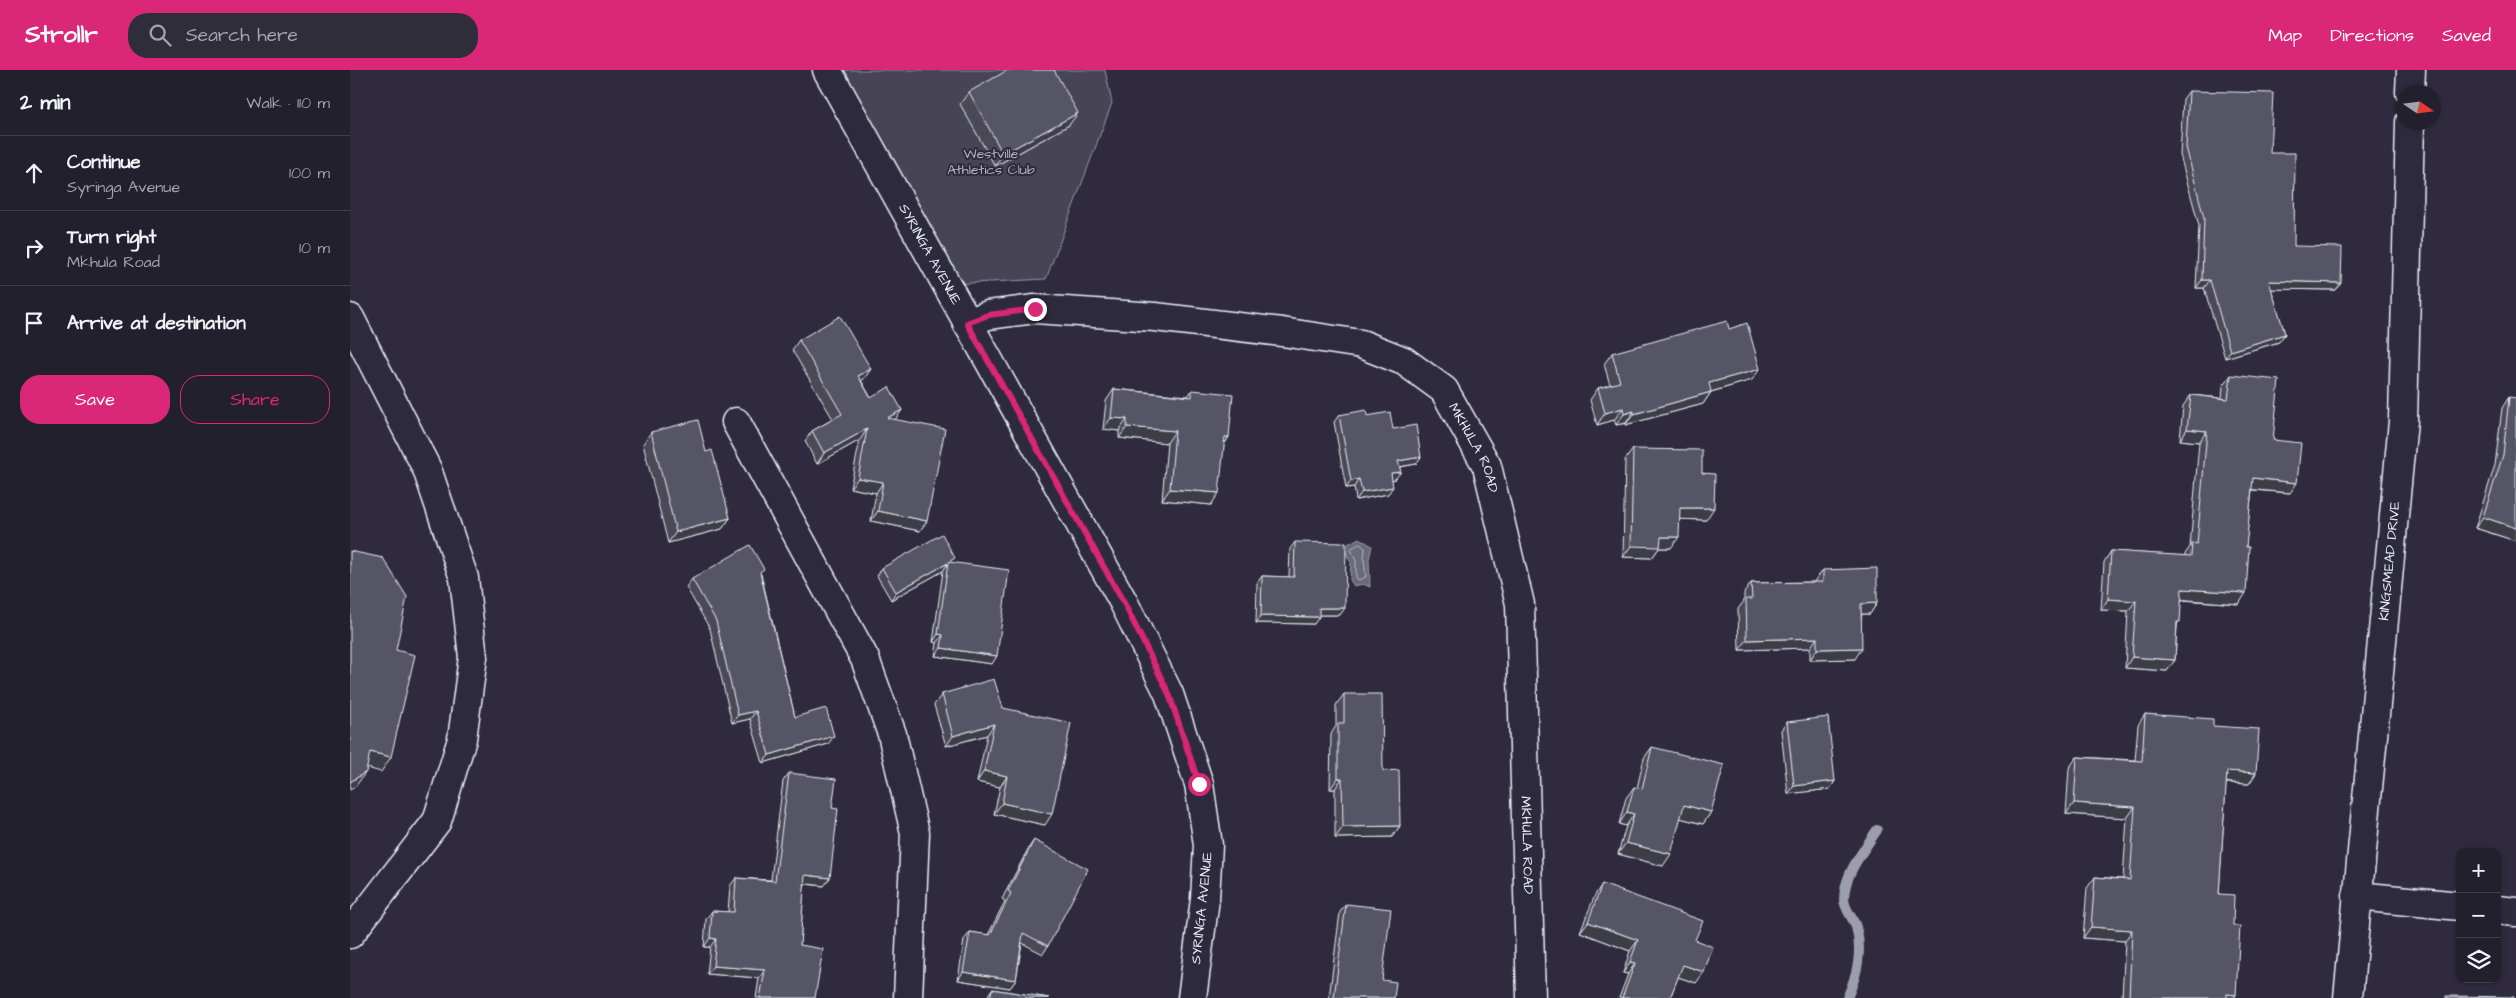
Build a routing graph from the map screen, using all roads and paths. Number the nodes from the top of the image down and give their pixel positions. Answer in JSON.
{"nodes":[{"id":1,"x":827,"y":70,"type":"edge"},
{"id":2,"x":2411,"y":70,"type":"edge"},
{"id":3,"x":2410,"y":85,"type":"edge"},
{"id":4,"x":2410,"y":130,"type":"edge"},
{"id":5,"x":350,"y":318,"type":"edge"},
{"id":6,"x":967,"y":323,"type":"junction"},
{"id":7,"x":736,"y":422,"type":"dead end"},
{"id":8,"x":2357,"y":896,"type":"junction"},
{"id":9,"x":2456,"y":906,"type":"edge"},
{"id":10,"x":2501,"y":910,"type":"edge"},
{"id":11,"x":2516,"y":912,"type":"edge"},
{"id":12,"x":350,"y":934,"type":"edge"},
{"id":13,"x":908,"y":998,"type":"edge"},
{"id":14,"x":1192,"y":998,"type":"edge"},
{"id":15,"x":1532,"y":998,"type":"edge"},
{"id":16,"x":2348,"y":998,"type":"edge"}],
"edges":[{"from":1,"to":6,"type":"street","name":"SYRINGA AVENUE"},
{"from":2,"to":3,"type":"street"},
{"from":4,"to":8,"type":"street","name":"KINGSMEAD DRIVE"},
{"from":5,"to":12,"type":"street"},
{"from":6,"to":14,"type":"street","name":"SYRINGA AVENUE"},
{"from":6,"to":15,"type":"street","name":"MKHULA ROAD"},
{"from":7,"to":13,"type":"street"},
{"from":8,"to":9,"type":"street"},
{"from":8,"to":16,"type":"street","name":"KINGSMEAD DRIVE"},
{"from":10,"to":11,"type":"street"}]}
